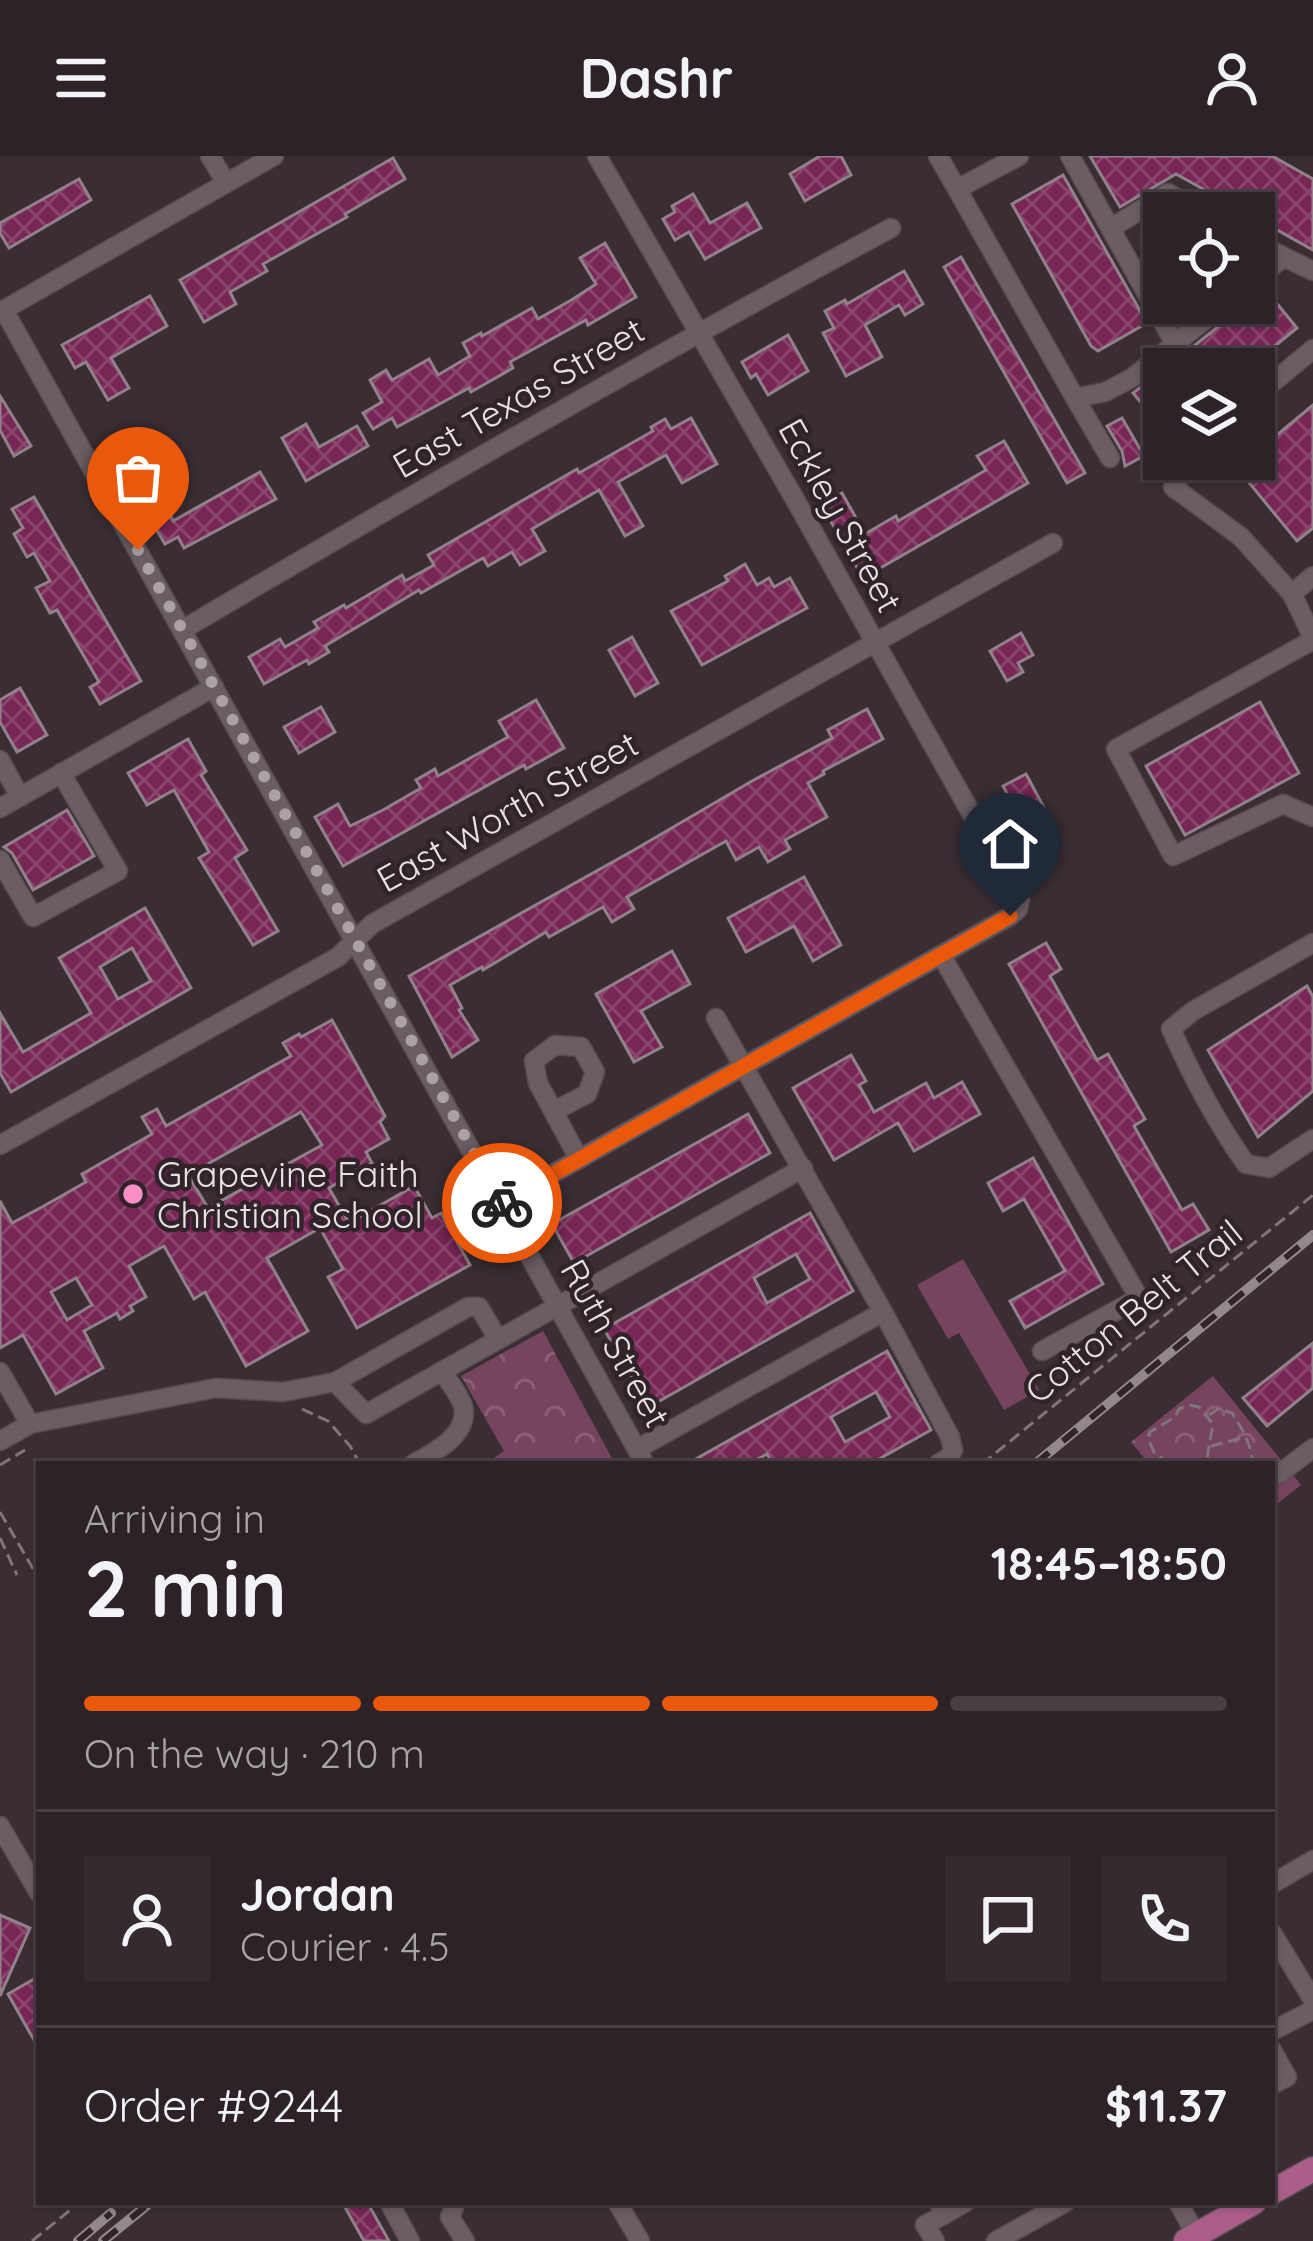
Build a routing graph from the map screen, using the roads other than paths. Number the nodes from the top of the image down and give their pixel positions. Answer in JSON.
{"nodes":[{"id":1,"x":210,"y":156,"type":"edge"},
{"id":2,"x":274,"y":156,"type":"edge"},
{"id":3,"x":597,"y":156,"type":"edge"},
{"id":4,"x":938,"y":156,"type":"edge"},
{"id":5,"x":1019,"y":156,"type":"edge"},
{"id":6,"x":1070,"y":156,"type":"edge"},
{"id":7,"x":226,"y":183,"type":"junction"},
{"id":8,"x":957,"y":189,"type":"junction"},
{"id":9,"x":1143,"y":209,"type":"edge"},
{"id":10,"x":892,"y":228,"type":"dead end"},
{"id":11,"x":1112,"y":228,"type":"junction"},
{"id":12,"x":1275,"y":252,"type":"edge"},
{"id":13,"x":1284,"y":257,"type":"junction"},
{"id":14,"x":1275,"y":264,"type":"edge"},
{"id":15,"x":1313,"y":271,"type":"edge"},
{"id":16,"x":1143,"y":285,"type":"edge"},
{"id":17,"x":2,"y":311,"type":"edge"},
{"id":18,"x":1163,"y":324,"type":"edge"},
{"id":19,"x":1199,"y":324,"type":"edge"},
{"id":20,"x":698,"y":332,"type":"junction"},
{"id":21,"x":1174,"y":344,"type":"junction"},
{"id":22,"x":1313,"y":349,"type":"edge"},
{"id":23,"x":1275,"y":381,"type":"edge"},
{"id":24,"x":1076,"y":398,"type":"junction"},
{"id":25,"x":1111,"y":458,"type":"dead end"},
{"id":26,"x":1178,"y":480,"type":"edge"},
{"id":27,"x":1053,"y":543,"type":"dead end"},
{"id":28,"x":1313,"y":576,"type":"edge"},
{"id":29,"x":1292,"y":594,"type":"junction"},
{"id":30,"x":182,"y":631,"type":"junction"},
{"id":31,"x":1312,"y":635,"type":"edge"},
{"id":32,"x":875,"y":643,"type":"junction"},
{"id":33,"x":214,"y":688,"type":"junction"},
{"id":34,"x":0,"y":760,"type":"edge"},
{"id":35,"x":62,"y":773,"type":"junction"},
{"id":36,"x":20,"y":796,"type":"junction"},
{"id":37,"x":0,"y":808,"type":"edge"},
{"id":38,"x":1313,"y":817,"type":"edge"},
{"id":39,"x":0,"y":860,"type":"edge"},
{"id":40,"x":354,"y":941,"type":"junction"},
{"id":41,"x":1313,"y":943,"type":"edge"},
{"id":42,"x":941,"y":955,"type":"junction"},
{"id":43,"x":716,"y":1018,"type":"dead end"},
{"id":44,"x":745,"y":1065,"type":"junction"},
{"id":45,"x":554,"y":1112,"type":"dead end"},
{"id":46,"x":1313,"y":1139,"type":"edge"},
{"id":47,"x":0,"y":1145,"type":"edge"},
{"id":48,"x":579,"y":1159,"type":"junction"},
{"id":49,"x":803,"y":1168,"type":"junction"},
{"id":50,"x":501,"y":1203,"type":"junction"},
{"id":51,"x":558,"y":1305,"type":"junction"},
{"id":52,"x":884,"y":1312,"type":"junction"},
{"id":53,"x":498,"y":1339,"type":"junction"},
{"id":54,"x":1042,"y":1351,"type":"dead end"},
{"id":55,"x":442,"y":1371,"type":"junction"},
{"id":56,"x":0,"y":1372,"type":"edge"},
{"id":57,"x":335,"y":1382,"type":"junction"},
{"id":58,"x":30,"y":1424,"type":"junction"},
{"id":59,"x":0,"y":1441,"type":"edge"},
{"id":60,"x":1313,"y":1448,"type":"edge"},
{"id":61,"x":641,"y":1457,"type":"edge"},
{"id":62,"x":418,"y":1461,"type":"edge"},
{"id":63,"x":943,"y":1461,"type":"edge"},
{"id":64,"x":1279,"y":1474,"type":"dead end"},
{"id":65,"x":0,"y":1826,"type":"edge"},
{"id":66,"x":1313,"y":1860,"type":"edge"},
{"id":67,"x":1275,"y":1882,"type":"edge"},
{"id":68,"x":36,"y":1888,"type":"edge"},
{"id":69,"x":1275,"y":1938,"type":"edge"},
{"id":70,"x":1313,"y":2000,"type":"edge"},
{"id":71,"x":1313,"y":2010,"type":"edge"},
{"id":72,"x":1275,"y":2029,"type":"edge"},
{"id":73,"x":1275,"y":2055,"type":"edge"},
{"id":74,"x":1275,"y":2083,"type":"edge"},
{"id":75,"x":1313,"y":2169,"type":"edge"},
{"id":76,"x":1275,"y":2190,"type":"edge"},
{"id":77,"x":391,"y":2205,"type":"edge"},
{"id":78,"x":455,"y":2205,"type":"edge"},
{"id":79,"x":619,"y":2205,"type":"edge"},
{"id":80,"x":1061,"y":2205,"type":"edge"},
{"id":81,"x":1179,"y":2205,"type":"edge"},
{"id":82,"x":1250,"y":2205,"type":"edge"},
{"id":83,"x":941,"y":2208,"type":"edge"},
{"id":84,"x":1191,"y":2238,"type":"edge"},
{"id":85,"x":410,"y":2241,"type":"edge"},
{"id":86,"x":465,"y":2241,"type":"edge"},
{"id":87,"x":640,"y":2241,"type":"edge"},
{"id":88,"x":935,"y":2241,"type":"edge"},
{"id":89,"x":996,"y":2241,"type":"edge"}],
"edges":[{"from":1,"to":7,"type":"street"},
{"from":2,"to":7,"type":"street"},
{"from":3,"to":20,"type":"street","name":"Eckley Street"},
{"from":4,"to":8,"type":"street"},
{"from":5,"to":8,"type":"street"},
{"from":6,"to":11,"type":"street"},
{"from":7,"to":17,"type":"street"},
{"from":8,"to":24,"type":"street"},
{"from":9,"to":11,"type":"street"},
{"from":10,"to":20,"type":"street","name":"East Texas Street"},
{"from":11,"to":16,"type":"street"},
{"from":12,"to":13,"type":"street"},
{"from":13,"to":14,"type":"street"},
{"from":13,"to":15,"type":"street"},
{"from":17,"to":30,"type":"street","name":"Ruth Street"},
{"from":18,"to":21,"type":"street"},
{"from":19,"to":21,"type":"street"},
{"from":20,"to":30,"type":"street","name":"East Texas Street"},
{"from":20,"to":32,"type":"street","name":"Eckley Street"},
{"from":21,"to":24,"type":"street"},
{"from":22,"to":23,"type":"street"},
{"from":24,"to":25,"type":"street"},
{"from":26,"to":29,"type":"street"},
{"from":27,"to":32,"type":"street","name":"East Worth Street"},
{"from":28,"to":29,"type":"street"},
{"from":29,"to":31,"type":"street"},
{"from":30,"to":33,"type":"street","name":"Ruth Street"},
{"from":31,"to":38,"type":"street"},
{"from":32,"to":40,"type":"street","name":"East Worth Street"},
{"from":32,"to":42,"type":"street","name":"Eckley Street"},
{"from":33,"to":35,"type":"street"},
{"from":33,"to":40,"type":"street","name":"Ruth Street"},
{"from":34,"to":36,"type":"street"},
{"from":35,"to":36,"type":"street"},
{"from":35,"to":39,"type":"street"},
{"from":36,"to":37,"type":"street"},
{"from":40,"to":47,"type":"street","name":"East Worth Street"},
{"from":40,"to":50,"type":"street","name":"Ruth Street"},
{"from":41,"to":46,"type":"street"},
{"from":42,"to":44,"type":"street"},
{"from":42,"to":54,"type":"street"},
{"from":43,"to":44,"type":"street"},
{"from":44,"to":48,"type":"street"},
{"from":44,"to":49,"type":"street"},
{"from":45,"to":48,"type":"street"},
{"from":48,"to":50,"type":"street"},
{"from":49,"to":51,"type":"street"},
{"from":49,"to":52,"type":"street"},
{"from":50,"to":51,"type":"street","name":"Ruth Street"},
{"from":51,"to":53,"type":"street"},
{"from":51,"to":61,"type":"street","name":"Ruth Street"},
{"from":52,"to":61,"type":"street"},
{"from":52,"to":63,"type":"street"},
{"from":53,"to":55,"type":"street"},
{"from":53,"to":57,"type":"street"},
{"from":55,"to":57,"type":"street"},
{"from":55,"to":62,"type":"street"},
{"from":56,"to":58,"type":"street"},
{"from":57,"to":58,"type":"street"},
{"from":58,"to":59,"type":"street"},
{"from":60,"to":64,"type":"street"},
{"from":65,"to":68,"type":"street"},
{"from":66,"to":67,"type":"street"},
{"from":69,"to":70,"type":"street"},
{"from":71,"to":72,"type":"street"},
{"from":73,"to":74,"type":"street"},
{"from":75,"to":76,"type":"main road"},
{"from":77,"to":85,"type":"street"},
{"from":78,"to":86,"type":"street"},
{"from":79,"to":87,"type":"street"},
{"from":80,"to":89,"type":"street"},
{"from":81,"to":84,"type":"street"},
{"from":82,"to":84,"type":"main road"},
{"from":83,"to":88,"type":"street"}]}
